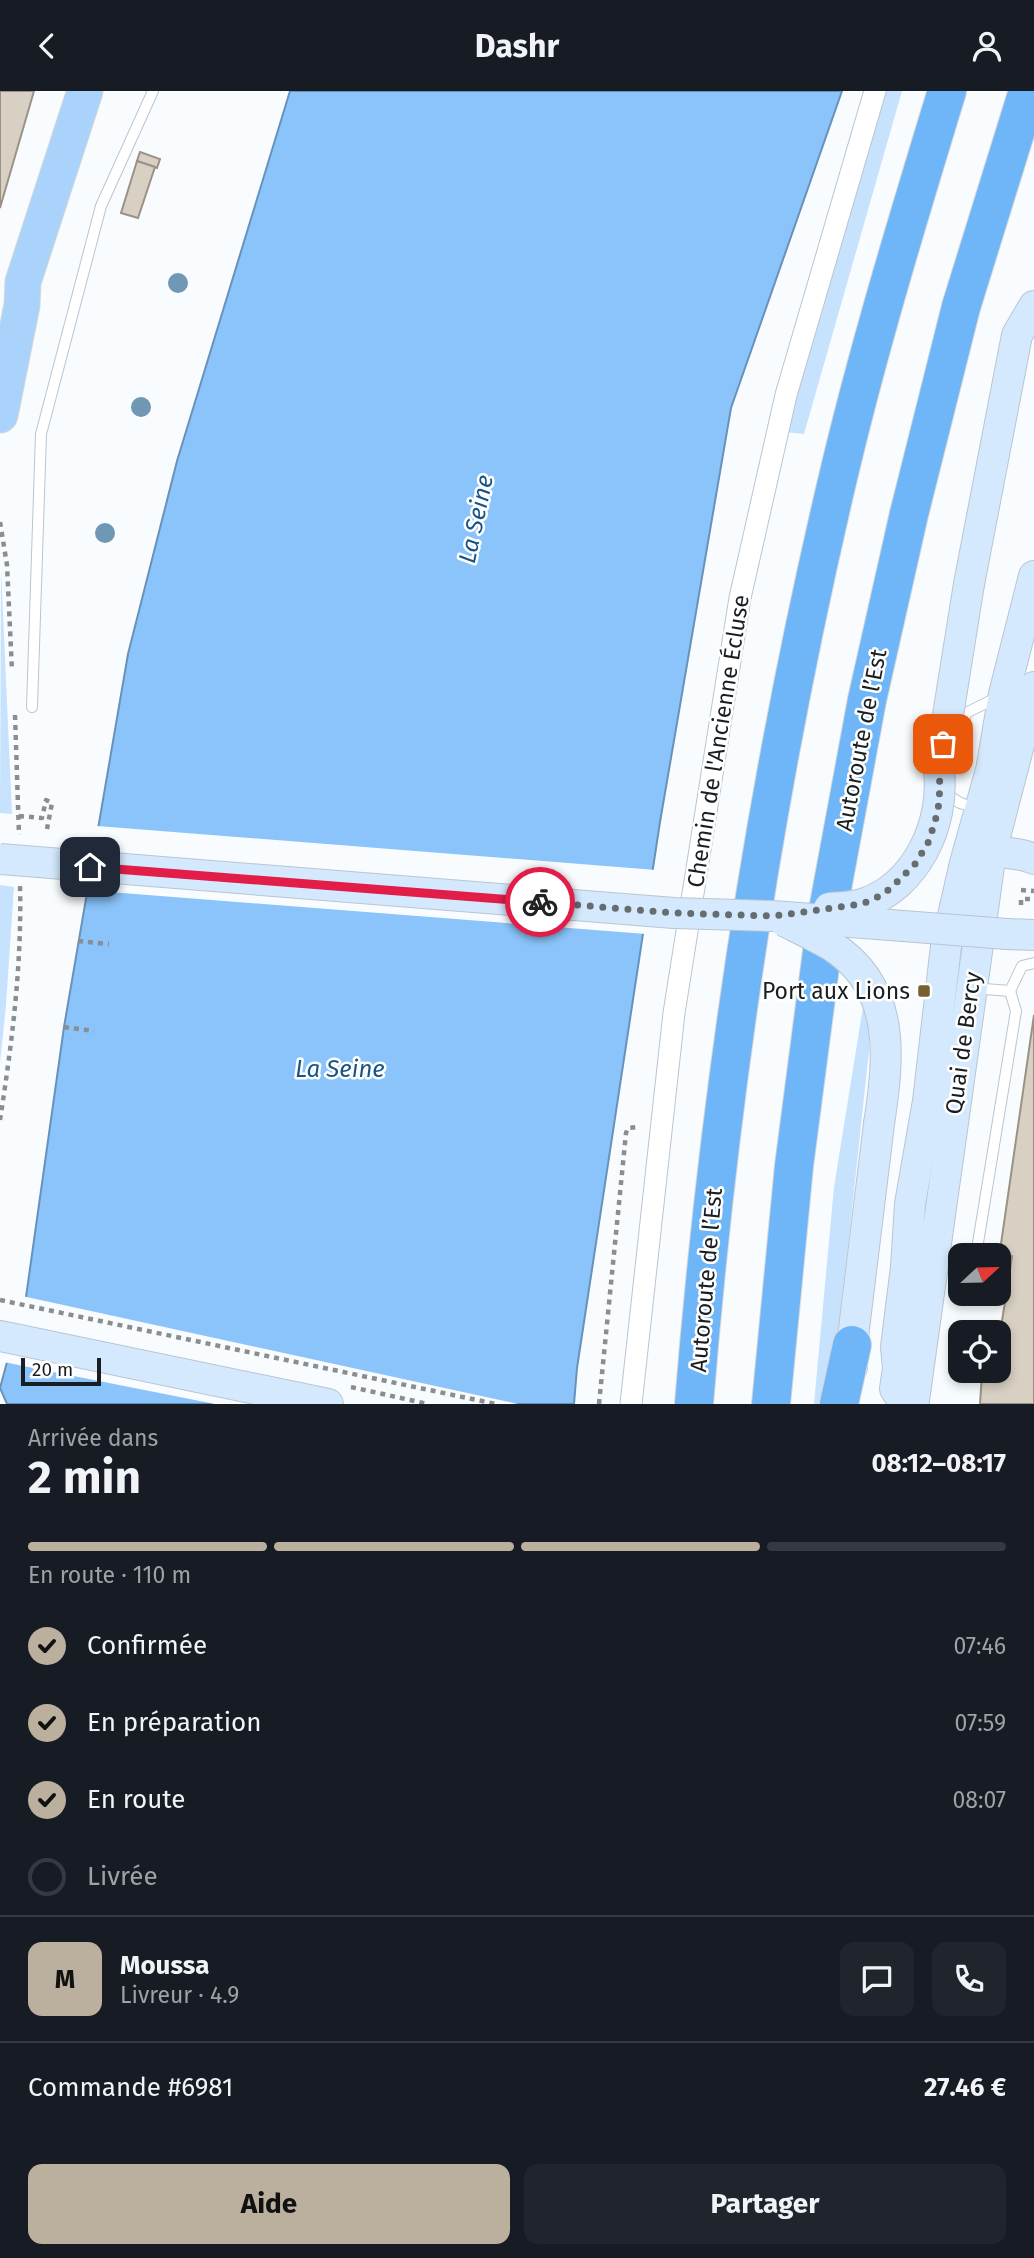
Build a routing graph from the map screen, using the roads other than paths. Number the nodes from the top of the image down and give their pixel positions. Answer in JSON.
{"nodes":[{"id":1,"x":85,"y":91,"type":"edge"},
{"id":2,"x":153,"y":91,"type":"edge"},
{"id":3,"x":875,"y":91,"type":"edge"},
{"id":4,"x":947,"y":91,"type":"edge"},
{"id":5,"x":1028,"y":91,"type":"edge"},
{"id":6,"x":23,"y":282,"type":"junction"},
{"id":7,"x":1034,"y":306,"type":"edge"},
{"id":8,"x":0,"y":327,"type":"edge"},
{"id":9,"x":0,"y":415,"type":"edge"},
{"id":10,"x":1034,"y":576,"type":"edge"},
{"id":11,"x":1034,"y":687,"type":"edge"},
{"id":12,"x":33,"y":707,"type":"dead end"},
{"id":13,"x":980,"y":850,"type":"junction"},
{"id":14,"x":10,"y":851,"type":"edge"},
{"id":15,"x":1034,"y":859,"type":"edge"},
{"id":16,"x":774,"y":916,"type":"junction"},
{"id":17,"x":1021,"y":935,"type":"edge"},
{"id":18,"x":1034,"y":963,"type":"edge"},
{"id":19,"x":971,"y":988,"type":"junction"},
{"id":20,"x":1010,"y":991,"type":"junction"},
{"id":21,"x":928,"y":1101,"type":"junction"},
{"id":22,"x":978,"y":1243,"type":"edge"},
{"id":23,"x":0,"y":1336,"type":"edge"},
{"id":24,"x":852,"y":1345,"type":"junction"},
{"id":25,"x":896,"y":1347,"type":"junction"},
{"id":26,"x":328,"y":1404,"type":"edge"},
{"id":27,"x":631,"y":1404,"type":"edge"},
{"id":28,"x":694,"y":1404,"type":"edge"},
{"id":29,"x":771,"y":1404,"type":"edge"},
{"id":30,"x":839,"y":1404,"type":"edge"},
{"id":31,"x":853,"y":1404,"type":"edge"},
{"id":32,"x":882,"y":1404,"type":"edge"},
{"id":33,"x":906,"y":1404,"type":"edge"},
{"id":34,"x":913,"y":1404,"type":"edge"}],
"edges":[{"from":1,"to":6,"type":"main road"},
{"from":2,"to":12,"type":"lane"},
{"from":3,"to":27,"type":"street","name":"Chemin de l'Ancienne Écluse"},
{"from":4,"to":28,"type":"highway","name":"Autoroute de l’Est"},
{"from":5,"to":29,"type":"highway","name":"Autoroute de l’Est"},
{"from":6,"to":8,"type":"main road"},
{"from":6,"to":9,"type":"main road"},
{"from":7,"to":16,"type":"main road","bridge":true},
{"from":10,"to":13,"type":"main road"},
{"from":11,"to":13,"type":"main road","name":"Quai de Bercy"},
{"from":13,"to":15,"type":"main road"},
{"from":13,"to":19,"type":"main road","name":"Quai de Bercy"},
{"from":13,"to":21,"type":"main road"},
{"from":14,"to":16,"type":"main road","bridge":true},
{"from":16,"to":17,"type":"main road","bridge":true},
{"from":16,"to":24,"type":"main road","bridge":true},
{"from":18,"to":20,"type":"lane"},
{"from":19,"to":20,"type":"lane"},
{"from":19,"to":21,"type":"main road"},
{"from":19,"to":34,"type":"main road","name":"Quai de Bercy"},
{"from":20,"to":22,"type":"lane"},
{"from":21,"to":25,"type":"main road"},
{"from":23,"to":26,"type":"main road"},
{"from":24,"to":30,"type":"highway"},
{"from":24,"to":31,"type":"main road"},
{"from":25,"to":32,"type":"main road"},
{"from":25,"to":33,"type":"main road"}]}
